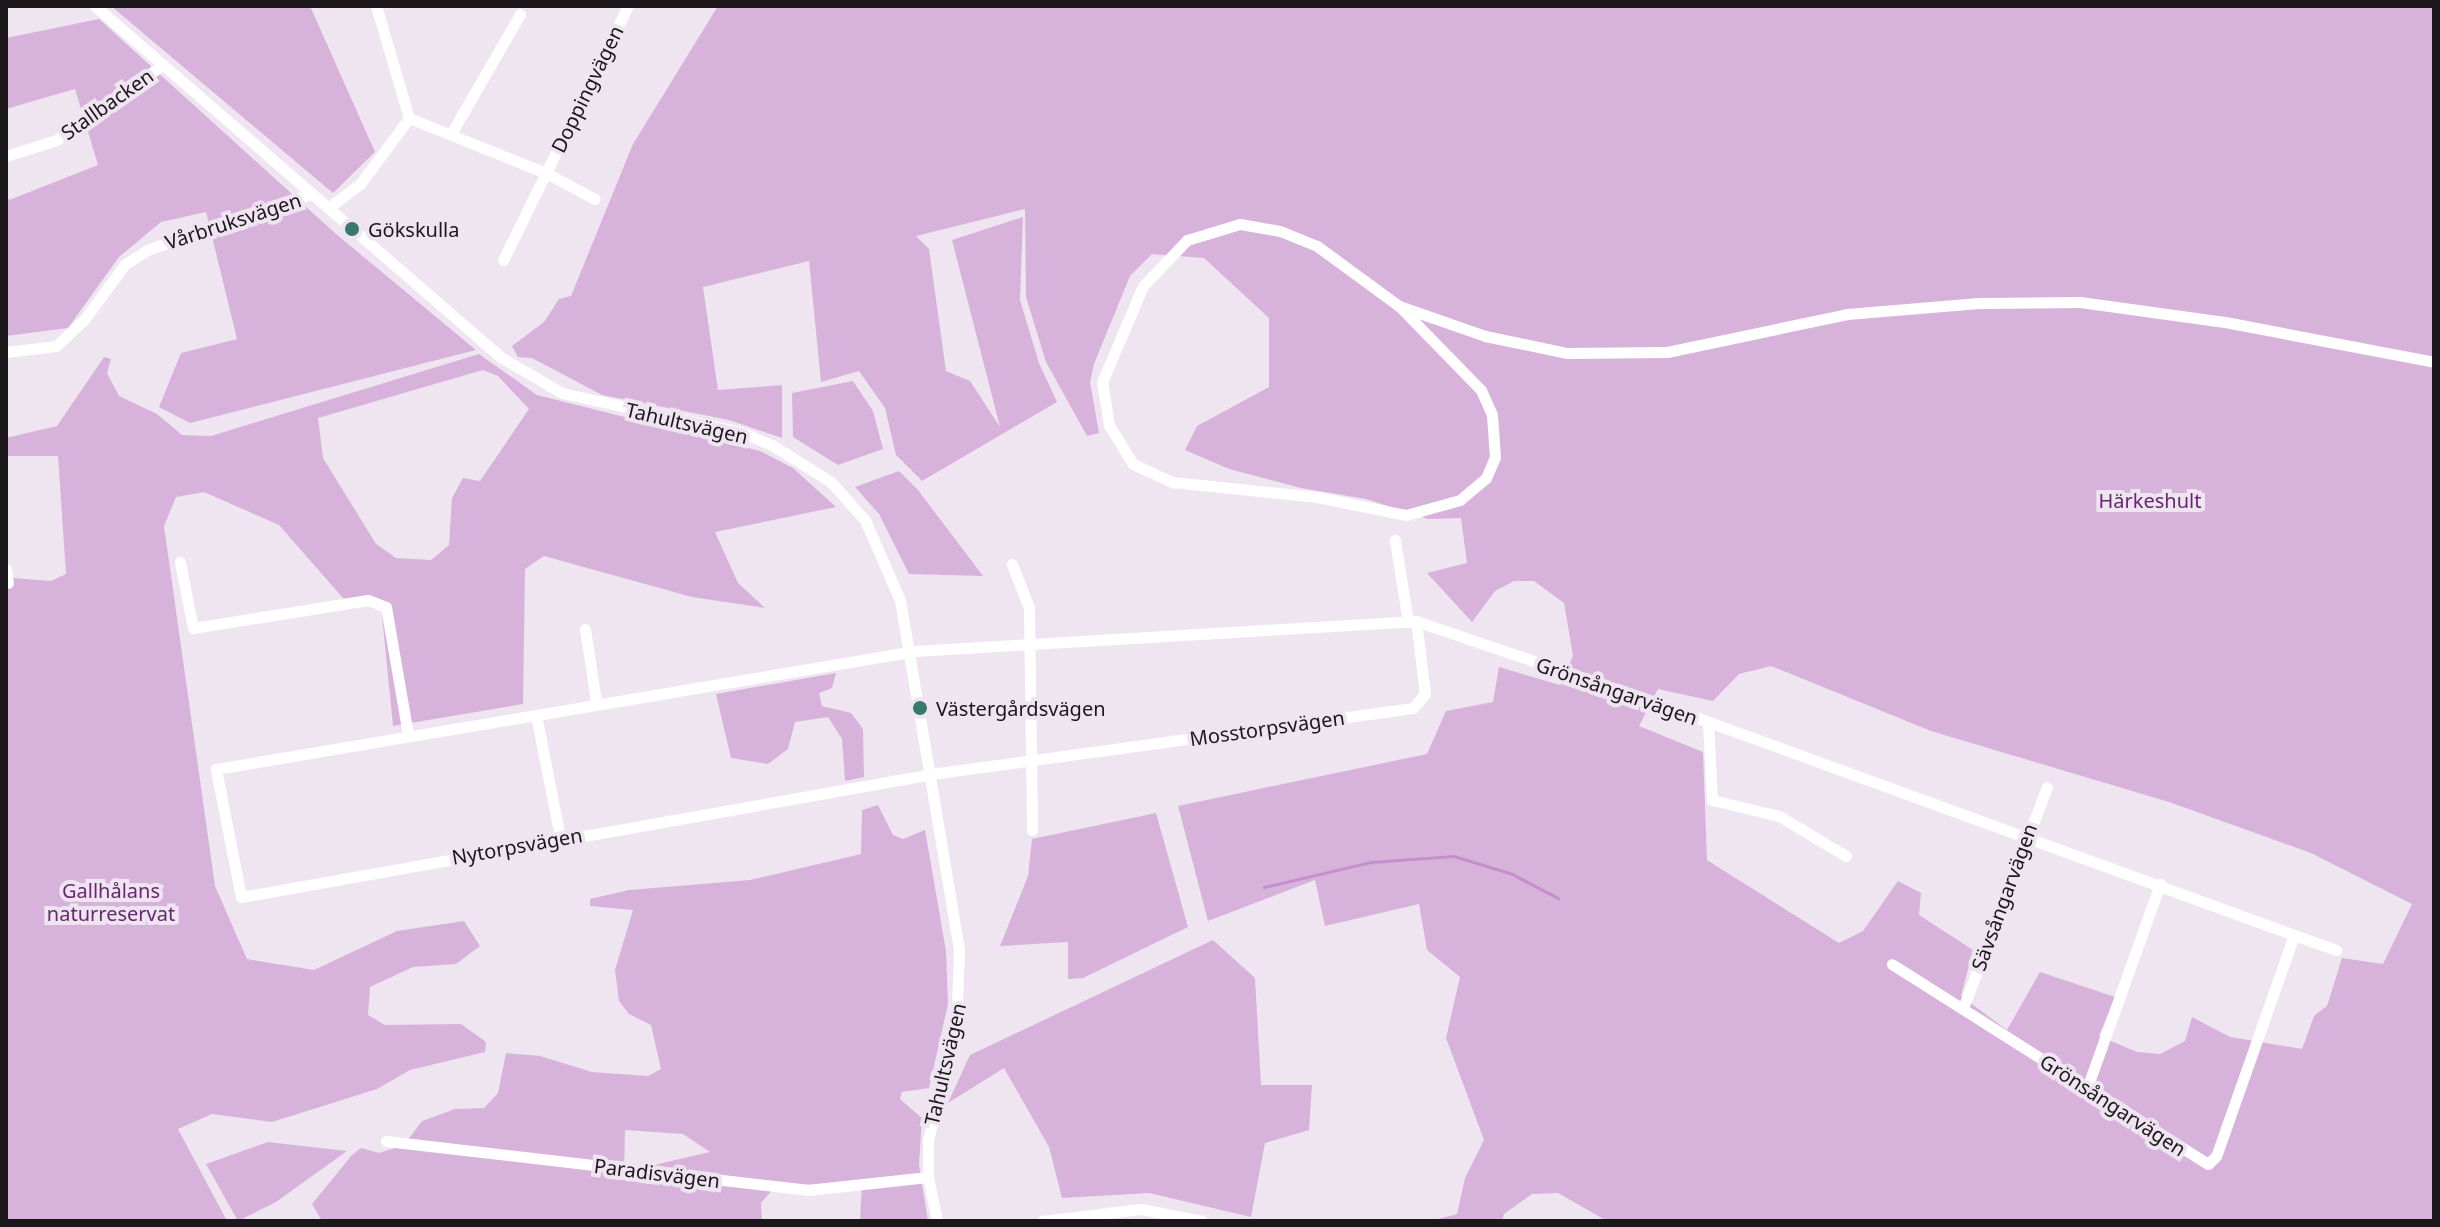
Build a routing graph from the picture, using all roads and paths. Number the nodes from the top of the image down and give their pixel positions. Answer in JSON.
{"nodes":[{"id":1,"x":95,"y":6,"type":"edge"},
{"id":2,"x":376,"y":6,"type":"edge"},
{"id":3,"x":628,"y":6,"type":"edge"},
{"id":4,"x":520,"y":14,"type":"dead end"},
{"id":5,"x":161,"y":66,"type":"junction"},
{"id":6,"x":409,"y":118,"type":"junction"},
{"id":7,"x":452,"y":132,"type":"junction"},
{"id":8,"x":6,"y":156,"type":"edge"},
{"id":9,"x":546,"y":173,"type":"junction"},
{"id":10,"x":311,"y":194,"type":"junction"},
{"id":11,"x":595,"y":199,"type":"dead end"},
{"id":12,"x":328,"y":208,"type":"junction"},
{"id":13,"x":503,"y":260,"type":"dead end"},
{"id":14,"x":1399,"y":306,"type":"junction"},
{"id":15,"x":6,"y":352,"type":"edge"},
{"id":16,"x":2434,"y":362,"type":"edge"},
{"id":17,"x":1395,"y":540,"type":"dead end"},
{"id":18,"x":180,"y":562,"type":"dead end"},
{"id":19,"x":1012,"y":564,"type":"dead end"},
{"id":20,"x":6,"y":569,"type":"edge"},
{"id":21,"x":8,"y":583,"type":"edge"},
{"id":22,"x":1412,"y":621,"type":"junction"},
{"id":23,"x":585,"y":629,"type":"dead end"},
{"id":24,"x":1027,"y":641,"type":"junction"},
{"id":25,"x":910,"y":652,"type":"junction"},
{"id":26,"x":596,"y":701,"type":"junction"},
{"id":27,"x":536,"y":715,"type":"junction"},
{"id":28,"x":1708,"y":723,"type":"junction"},
{"id":29,"x":408,"y":735,"type":"junction"},
{"id":30,"x":1029,"y":761,"type":"junction"},
{"id":31,"x":926,"y":776,"type":"junction"},
{"id":32,"x":2047,"y":787,"type":"dead end"},
{"id":33,"x":1032,"y":830,"type":"dead end"},
{"id":34,"x":560,"y":837,"type":"junction"},
{"id":35,"x":2025,"y":837,"type":"junction"},
{"id":36,"x":1846,"y":856,"type":"dead end"},
{"id":37,"x":2160,"y":884,"type":"junction"},
{"id":38,"x":2294,"y":935,"type":"junction"},
{"id":39,"x":2336,"y":950,"type":"dead end"},
{"id":40,"x":1892,"y":964,"type":"dead end"},
{"id":41,"x":1963,"y":1008,"type":"junction"},
{"id":42,"x":2087,"y":1088,"type":"junction"},
{"id":43,"x":386,"y":1141,"type":"dead end"},
{"id":44,"x":928,"y":1177,"type":"junction"},
{"id":45,"x":937,"y":1221,"type":"edge"},
{"id":46,"x":1042,"y":1221,"type":"edge"},
{"id":47,"x":1202,"y":1221,"type":"edge"}],
"edges":[{"from":1,"to":5,"type":"street","name":"Tahultsvägen"},
{"from":2,"to":6,"type":"street"},
{"from":3,"to":9,"type":"street","name":"Doppingvägen"},
{"from":4,"to":7,"type":"street"},
{"from":5,"to":8,"type":"street","name":"Stallbacken"},
{"from":5,"to":10,"type":"street","name":"Tahultsvägen"},
{"from":6,"to":7,"type":"street","name":"Doppingvägen"},
{"from":6,"to":12,"type":"street"},
{"from":7,"to":9,"type":"street","name":"Doppingvägen"},
{"from":9,"to":11,"type":"street","name":"Doppingvägen"},
{"from":9,"to":13,"type":"street","name":"Doppingvägen"},
{"from":10,"to":12,"type":"street","name":"Tahultsvägen"},
{"from":10,"to":15,"type":"street","name":"Vårbruksvägen"},
{"from":12,"to":25,"type":"street","name":"Tahultsvägen"},
{"from":14,"to":14,"type":"street"},
{"from":14,"to":16,"type":"street"},
{"from":17,"to":22,"type":"street","name":"Mosstorpsvägen"},
{"from":18,"to":29,"type":"street"},
{"from":19,"to":24,"type":"street"},
{"from":20,"to":21,"type":"street"},
{"from":22,"to":24,"type":"street","name":"Grönsångarvägen"},
{"from":22,"to":28,"type":"street","name":"Grönsångarvägen"},
{"from":22,"to":30,"type":"street","name":"Mosstorpsvägen"},
{"from":23,"to":26,"type":"street"},
{"from":24,"to":25,"type":"street","name":"Grönsångarvägen"},
{"from":24,"to":30,"type":"street"},
{"from":25,"to":26,"type":"street"},
{"from":25,"to":31,"type":"street","name":"Tahultsvägen"},
{"from":26,"to":27,"type":"street"},
{"from":27,"to":29,"type":"street"},
{"from":27,"to":34,"type":"street"},
{"from":28,"to":35,"type":"street","name":"Grönsångarvägen"},
{"from":28,"to":36,"type":"street"},
{"from":29,"to":34,"type":"street","name":"Nytorpsvägen"},
{"from":30,"to":31,"type":"street","name":"Mosstorpsvägen"},
{"from":30,"to":33,"type":"street"},
{"from":31,"to":34,"type":"street","name":"Nytorpsvägen"},
{"from":31,"to":44,"type":"street","name":"Tahultsvägen"},
{"from":32,"to":35,"type":"street","name":"Sävsångarvägen"},
{"from":35,"to":37,"type":"street","name":"Grönsångarvägen"},
{"from":35,"to":41,"type":"street","name":"Sävsångarvägen"},
{"from":37,"to":38,"type":"street","name":"Grönsångarvägen"},
{"from":37,"to":42,"type":"street"},
{"from":38,"to":39,"type":"street","name":"Grönsångarvägen"},
{"from":38,"to":42,"type":"street","name":"Grönsångarvägen"},
{"from":40,"to":41,"type":"street","name":"Grönsångarvägen"},
{"from":41,"to":42,"type":"street","name":"Grönsångarvägen"},
{"from":43,"to":44,"type":"street","name":"Paradisvägen"},
{"from":44,"to":45,"type":"street","name":"Tahultsvägen"},
{"from":46,"to":47,"type":"street"}]}
